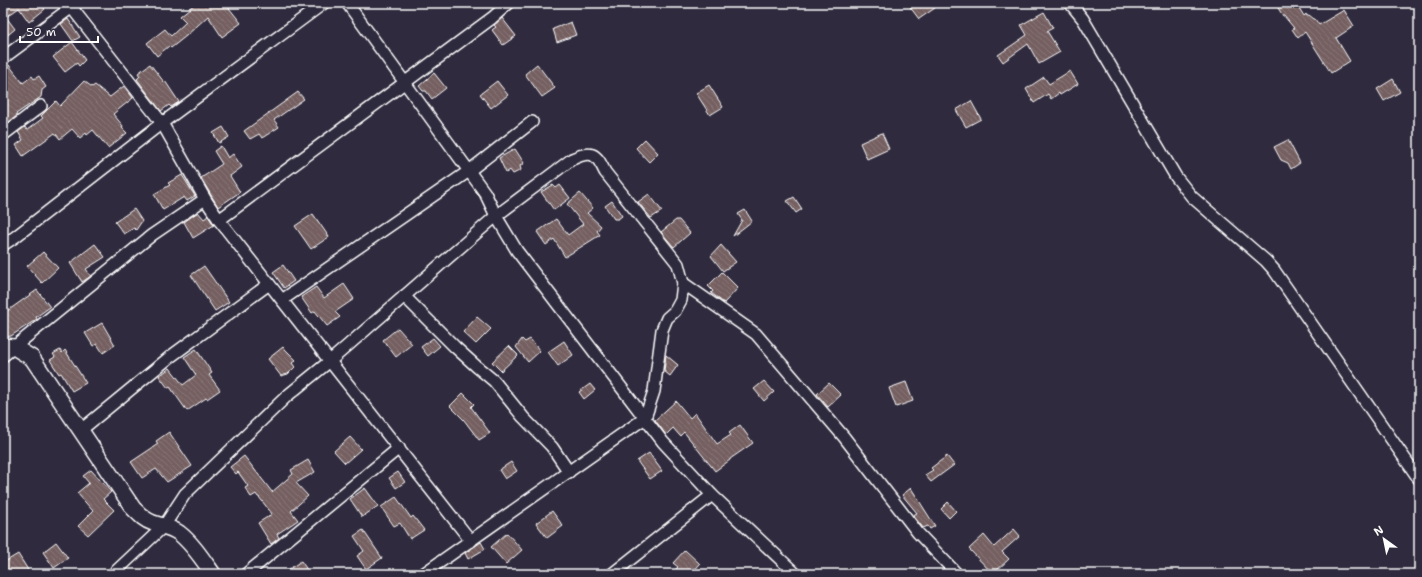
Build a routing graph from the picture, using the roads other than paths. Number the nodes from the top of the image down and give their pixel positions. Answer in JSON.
{"nodes":[{"id":1,"x":324,"y":3,"type":"edge"},
{"id":2,"x":347,"y":3,"type":"edge"},
{"id":3,"x":510,"y":3,"type":"edge"},
{"id":4,"x":1070,"y":3,"type":"edge"},
{"id":5,"x":72,"y":4,"type":"edge"},
{"id":6,"x":3,"y":58,"type":"edge"},
{"id":7,"x":406,"y":83,"type":"junction"},
{"id":8,"x":41,"y":106,"type":"dead end"},
{"id":9,"x":532,"y":122,"type":"dead end"},
{"id":10,"x":162,"y":123,"type":"junction"},
{"id":11,"x":3,"y":135,"type":"edge"},
{"id":12,"x":470,"y":171,"type":"junction"},
{"id":13,"x":205,"y":199,"type":"junction"},
{"id":14,"x":496,"y":216,"type":"junction"},
{"id":15,"x":219,"y":220,"type":"junction"},
{"id":16,"x":3,"y":245,"type":"edge"},
{"id":17,"x":683,"y":283,"type":"junction"},
{"id":18,"x":269,"y":284,"type":"junction"},
{"id":19,"x":404,"y":296,"type":"junction"},
{"id":20,"x":282,"y":300,"type":"junction"},
{"id":21,"x":7,"y":350,"type":"edge"},
{"id":22,"x":330,"y":361,"type":"junction"},
{"id":23,"x":644,"y":418,"type":"junction"},
{"id":24,"x":80,"y":430,"type":"junction"},
{"id":25,"x":399,"y":448,"type":"junction"},
{"id":26,"x":569,"y":472,"type":"junction"},
{"id":27,"x":1419,"y":479,"type":"edge"},
{"id":28,"x":712,"y":495,"type":"junction"},
{"id":29,"x":164,"y":526,"type":"junction"},
{"id":30,"x":471,"y":541,"type":"junction"},
{"id":31,"x":429,"y":573,"type":"edge"},
{"id":32,"x":114,"y":574,"type":"edge"},
{"id":33,"x":213,"y":574,"type":"edge"},
{"id":34,"x":246,"y":574,"type":"edge"},
{"id":35,"x":612,"y":574,"type":"edge"},
{"id":36,"x":796,"y":574,"type":"edge"},
{"id":37,"x":957,"y":574,"type":"edge"}],
"edges":[{"from":1,"to":10,"type":"street"},
{"from":2,"to":7,"type":"street"},
{"from":3,"to":7,"type":"street"},
{"from":4,"to":27,"type":"street"},
{"from":5,"to":6,"type":"street"},
{"from":5,"to":10,"type":"street"},
{"from":7,"to":12,"type":"street"},
{"from":7,"to":15,"type":"street"},
{"from":8,"to":11,"type":"street"},
{"from":9,"to":12,"type":"street"},
{"from":10,"to":13,"type":"street"},
{"from":10,"to":16,"type":"street"},
{"from":12,"to":14,"type":"street"},
{"from":12,"to":20,"type":"street"},
{"from":13,"to":15,"type":"street"},
{"from":13,"to":21,"type":"street"},
{"from":14,"to":17,"type":"street"},
{"from":14,"to":19,"type":"street"},
{"from":14,"to":23,"type":"street"},
{"from":15,"to":18,"type":"street"},
{"from":17,"to":23,"type":"street"},
{"from":17,"to":37,"type":"street"},
{"from":18,"to":20,"type":"street"},
{"from":18,"to":24,"type":"street"},
{"from":19,"to":22,"type":"street"},
{"from":19,"to":26,"type":"street"},
{"from":20,"to":22,"type":"street"},
{"from":21,"to":24,"type":"street"},
{"from":22,"to":25,"type":"street"},
{"from":22,"to":29,"type":"street"},
{"from":23,"to":26,"type":"street"},
{"from":23,"to":28,"type":"street"},
{"from":24,"to":29,"type":"street"},
{"from":25,"to":30,"type":"street"},
{"from":25,"to":34,"type":"street"},
{"from":26,"to":30,"type":"street"},
{"from":28,"to":35,"type":"street"},
{"from":28,"to":36,"type":"street"},
{"from":29,"to":32,"type":"street"},
{"from":29,"to":33,"type":"street"},
{"from":30,"to":31,"type":"street"}]}
